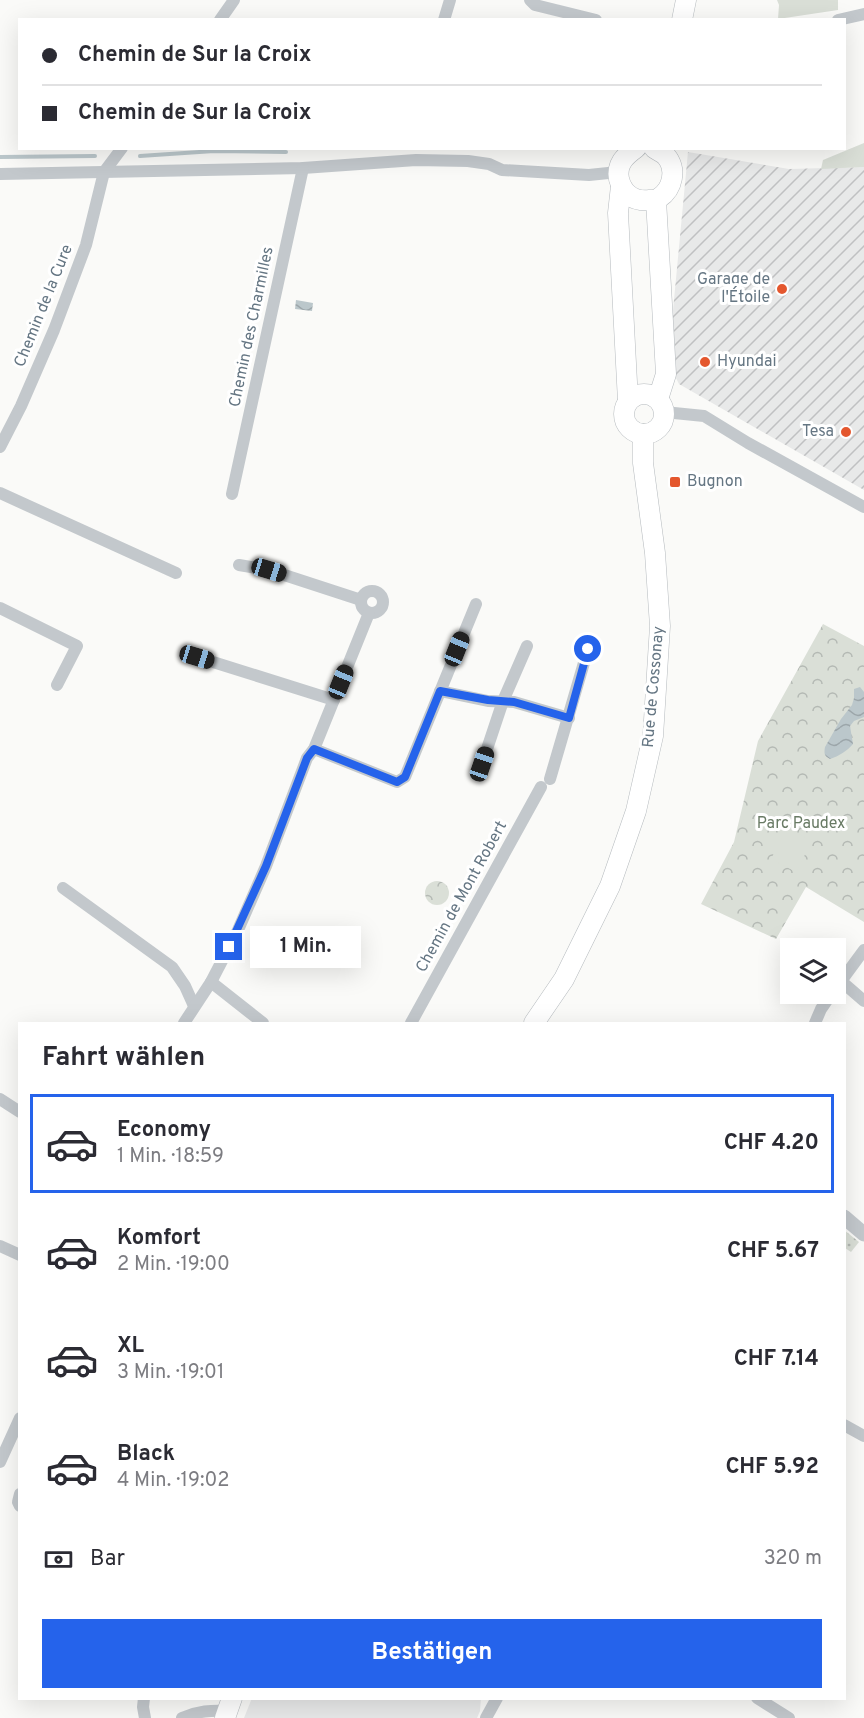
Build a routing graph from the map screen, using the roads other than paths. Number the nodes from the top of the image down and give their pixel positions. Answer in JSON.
{"nodes":[{"id":1,"x":234,"y":0,"type":"edge"},
{"id":2,"x":450,"y":0,"type":"edge"},
{"id":3,"x":530,"y":0,"type":"edge"},
{"id":4,"x":864,"y":14,"type":"edge"},
{"id":5,"x":221,"y":18,"type":"edge"},
{"id":6,"x":445,"y":18,"type":"edge"},
{"id":7,"x":588,"y":18,"type":"edge"},
{"id":8,"x":846,"y":18,"type":"edge"},
{"id":9,"x":120,"y":150,"type":"edge"},
{"id":10,"x":402,"y":150,"type":"edge"},
{"id":11,"x":633,"y":150,"type":"edge"},
{"id":12,"x":657,"y":150,"type":"edge"},
{"id":13,"x":399,"y":161,"type":"junction"},
{"id":14,"x":303,"y":168,"type":"junction"},
{"id":15,"x":104,"y":172,"type":"junction"},
{"id":16,"x":0,"y":174,"type":"edge"},
{"id":17,"x":620,"y":179,"type":"junction"},
{"id":18,"x":656,"y":200,"type":"junction"},
{"id":19,"x":628,"y":401,"type":"junction"},
{"id":20,"x":661,"y":405,"type":"junction"},
{"id":21,"x":643,"y":435,"type":"junction"},
{"id":22,"x":0,"y":447,"type":"edge"},
{"id":23,"x":0,"y":494,"type":"edge"},
{"id":24,"x":232,"y":494,"type":"dead end"},
{"id":25,"x":864,"y":507,"type":"edge"},
{"id":26,"x":239,"y":565,"type":"dead end"},
{"id":27,"x":176,"y":573,"type":"dead end"},
{"id":28,"x":361,"y":600,"type":"junction"},
{"id":29,"x":476,"y":604,"type":"dead end"},
{"id":30,"x":0,"y":608,"type":"edge"},
{"id":31,"x":369,"y":613,"type":"junction"},
{"id":32,"x":527,"y":646,"type":"dead end"},
{"id":33,"x":588,"y":649,"type":"dead end"},
{"id":34,"x":197,"y":657,"type":"dead end"},
{"id":35,"x":57,"y":685,"type":"dead end"},
{"id":36,"x":440,"y":691,"type":"junction"},
{"id":37,"x":334,"y":700,"type":"junction"},
{"id":38,"x":503,"y":701,"type":"junction"},
{"id":39,"x":569,"y":718,"type":"junction"},
{"id":40,"x":314,"y":749,"type":"junction"},
{"id":41,"x":482,"y":764,"type":"dead end"},
{"id":42,"x":63,"y":888,"type":"dead end"},
{"id":43,"x":864,"y":950,"type":"edge"},
{"id":44,"x":846,"y":974,"type":"edge"},
{"id":45,"x":211,"y":982,"type":"junction"},
{"id":46,"x":846,"y":990,"type":"edge"},
{"id":47,"x":864,"y":1001,"type":"edge"},
{"id":48,"x":824,"y":1004,"type":"edge"},
{"id":49,"x":194,"y":1006,"type":"junction"},
{"id":50,"x":185,"y":1022,"type":"edge"},
{"id":51,"x":262,"y":1022,"type":"edge"},
{"id":52,"x":412,"y":1022,"type":"edge"},
{"id":53,"x":535,"y":1022,"type":"edge"},
{"id":54,"x":815,"y":1022,"type":"edge"},
{"id":55,"x":0,"y":1099,"type":"edge"},
{"id":56,"x":18,"y":1111,"type":"edge"},
{"id":57,"x":846,"y":1219,"type":"edge"},
{"id":58,"x":864,"y":1234,"type":"edge"},
{"id":59,"x":0,"y":1246,"type":"edge"},
{"id":60,"x":18,"y":1254,"type":"edge"},
{"id":61,"x":18,"y":1423,"type":"edge"},
{"id":62,"x":846,"y":1426,"type":"edge"},
{"id":63,"x":864,"y":1436,"type":"edge"},
{"id":64,"x":0,"y":1462,"type":"edge"},
{"id":65,"x":144,"y":1700,"type":"edge"},
{"id":66,"x":496,"y":1700,"type":"edge"},
{"id":67,"x":760,"y":1700,"type":"edge"},
{"id":68,"x":228,"y":1709,"type":"edge"},
{"id":69,"x":145,"y":1718,"type":"edge"},
{"id":70,"x":182,"y":1718,"type":"edge"},
{"id":71,"x":486,"y":1718,"type":"edge"},
{"id":72,"x":789,"y":1718,"type":"edge"}],
"edges":[{"from":1,"to":5,"type":"street"},
{"from":2,"to":6,"type":"street"},
{"from":3,"to":7,"type":"street"},
{"from":4,"to":8,"type":"street"},
{"from":9,"to":15,"type":"street"},
{"from":10,"to":13,"type":"street"},
{"from":11,"to":17,"type":"main road"},
{"from":12,"to":18,"type":"main road"},
{"from":13,"to":14,"type":"street"},
{"from":13,"to":17,"type":"street"},
{"from":14,"to":15,"type":"street"},
{"from":14,"to":24,"type":"street","name":"Chemin des Charmilles"},
{"from":15,"to":16,"type":"street"},
{"from":15,"to":22,"type":"street","name":"Chemin de la Cure"},
{"from":17,"to":18,"type":"main road"},
{"from":17,"to":19,"type":"main road"},
{"from":18,"to":20,"type":"main road"},
{"from":19,"to":20,"type":"main road"},
{"from":19,"to":21,"type":"main road"},
{"from":20,"to":21,"type":"main road"},
{"from":20,"to":25,"type":"street"},
{"from":21,"to":53,"type":"main road","name":"Rue de Cossonay"},
{"from":23,"to":27,"type":"street"},
{"from":26,"to":28,"type":"street"},
{"from":28,"to":31,"type":"street"},
{"from":28,"to":31,"type":"street"},
{"from":29,"to":36,"type":"street"},
{"from":30,"to":35,"type":"street"},
{"from":31,"to":37,"type":"street"},
{"from":32,"to":38,"type":"street"},
{"from":33,"to":39,"type":"street","name":"Chemin de Mont Robert"},
{"from":34,"to":37,"type":"street"},
{"from":36,"to":38,"type":"street"},
{"from":36,"to":40,"type":"street"},
{"from":37,"to":40,"type":"street"},
{"from":38,"to":39,"type":"street"},
{"from":38,"to":41,"type":"street"},
{"from":39,"to":52,"type":"street","name":"Chemin de Mont Robert"},
{"from":40,"to":45,"type":"street"},
{"from":42,"to":49,"type":"street"},
{"from":43,"to":44,"type":"street"},
{"from":45,"to":49,"type":"street"},
{"from":45,"to":51,"type":"street"},
{"from":46,"to":47,"type":"street"},
{"from":48,"to":54,"type":"street"},
{"from":49,"to":50,"type":"street"},
{"from":55,"to":56,"type":"street"},
{"from":57,"to":58,"type":"street"},
{"from":59,"to":60,"type":"street"},
{"from":61,"to":64,"type":"street"},
{"from":62,"to":63,"type":"street"},
{"from":65,"to":69,"type":"street"},
{"from":66,"to":71,"type":"street"},
{"from":67,"to":72,"type":"street"},
{"from":68,"to":70,"type":"street"}]}
